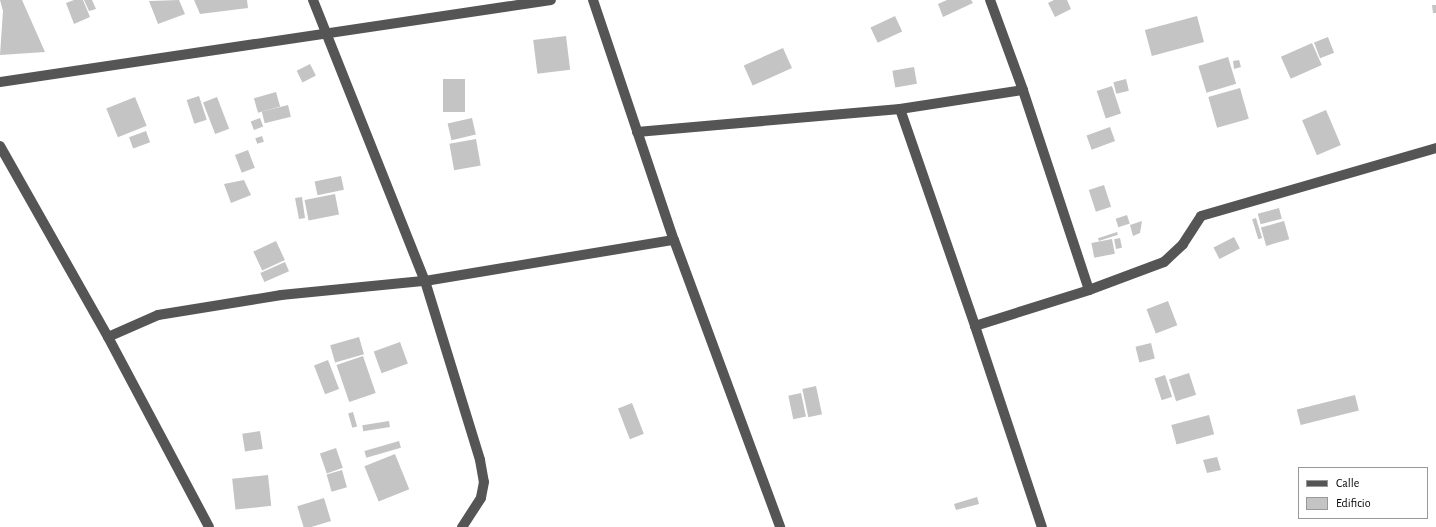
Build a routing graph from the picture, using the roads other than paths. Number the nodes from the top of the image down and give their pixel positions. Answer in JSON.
{"nodes":[{"id":1,"x":313,"y":0,"type":"edge"},
{"id":2,"x":551,"y":0,"type":"edge"},
{"id":3,"x":593,"y":0,"type":"edge"},
{"id":4,"x":990,"y":0,"type":"edge"},
{"id":5,"x":326,"y":34,"type":"junction"},
{"id":6,"x":0,"y":82,"type":"edge"},
{"id":7,"x":1023,"y":90,"type":"junction"},
{"id":8,"x":900,"y":110,"type":"junction"},
{"id":9,"x":637,"y":132,"type":"junction"},
{"id":10,"x":0,"y":146,"type":"edge"},
{"id":11,"x":1436,"y":148,"type":"edge"},
{"id":12,"x":674,"y":240,"type":"junction"},
{"id":13,"x":425,"y":281,"type":"junction"},
{"id":14,"x":1089,"y":290,"type":"junction"},
{"id":15,"x":974,"y":326,"type":"junction"},
{"id":16,"x":108,"y":337,"type":"junction"},
{"id":17,"x":209,"y":527,"type":"edge"},
{"id":18,"x":462,"y":527,"type":"edge"},
{"id":19,"x":780,"y":527,"type":"edge"},
{"id":20,"x":1042,"y":527,"type":"edge"}],
"edges":[{"from":1,"to":5,"type":"street"},
{"from":2,"to":5,"type":"street"},
{"from":3,"to":9,"type":"street"},
{"from":4,"to":7,"type":"street"},
{"from":5,"to":6,"type":"street"},
{"from":5,"to":13,"type":"street"},
{"from":7,"to":8,"type":"street"},
{"from":7,"to":14,"type":"street"},
{"from":8,"to":9,"type":"street"},
{"from":8,"to":15,"type":"street"},
{"from":9,"to":12,"type":"street"},
{"from":10,"to":16,"type":"street"},
{"from":11,"to":14,"type":"street"},
{"from":12,"to":13,"type":"street"},
{"from":12,"to":19,"type":"street"},
{"from":13,"to":16,"type":"street"},
{"from":13,"to":18,"type":"street"},
{"from":14,"to":15,"type":"street"},
{"from":15,"to":20,"type":"street"},
{"from":16,"to":17,"type":"street"}]}
